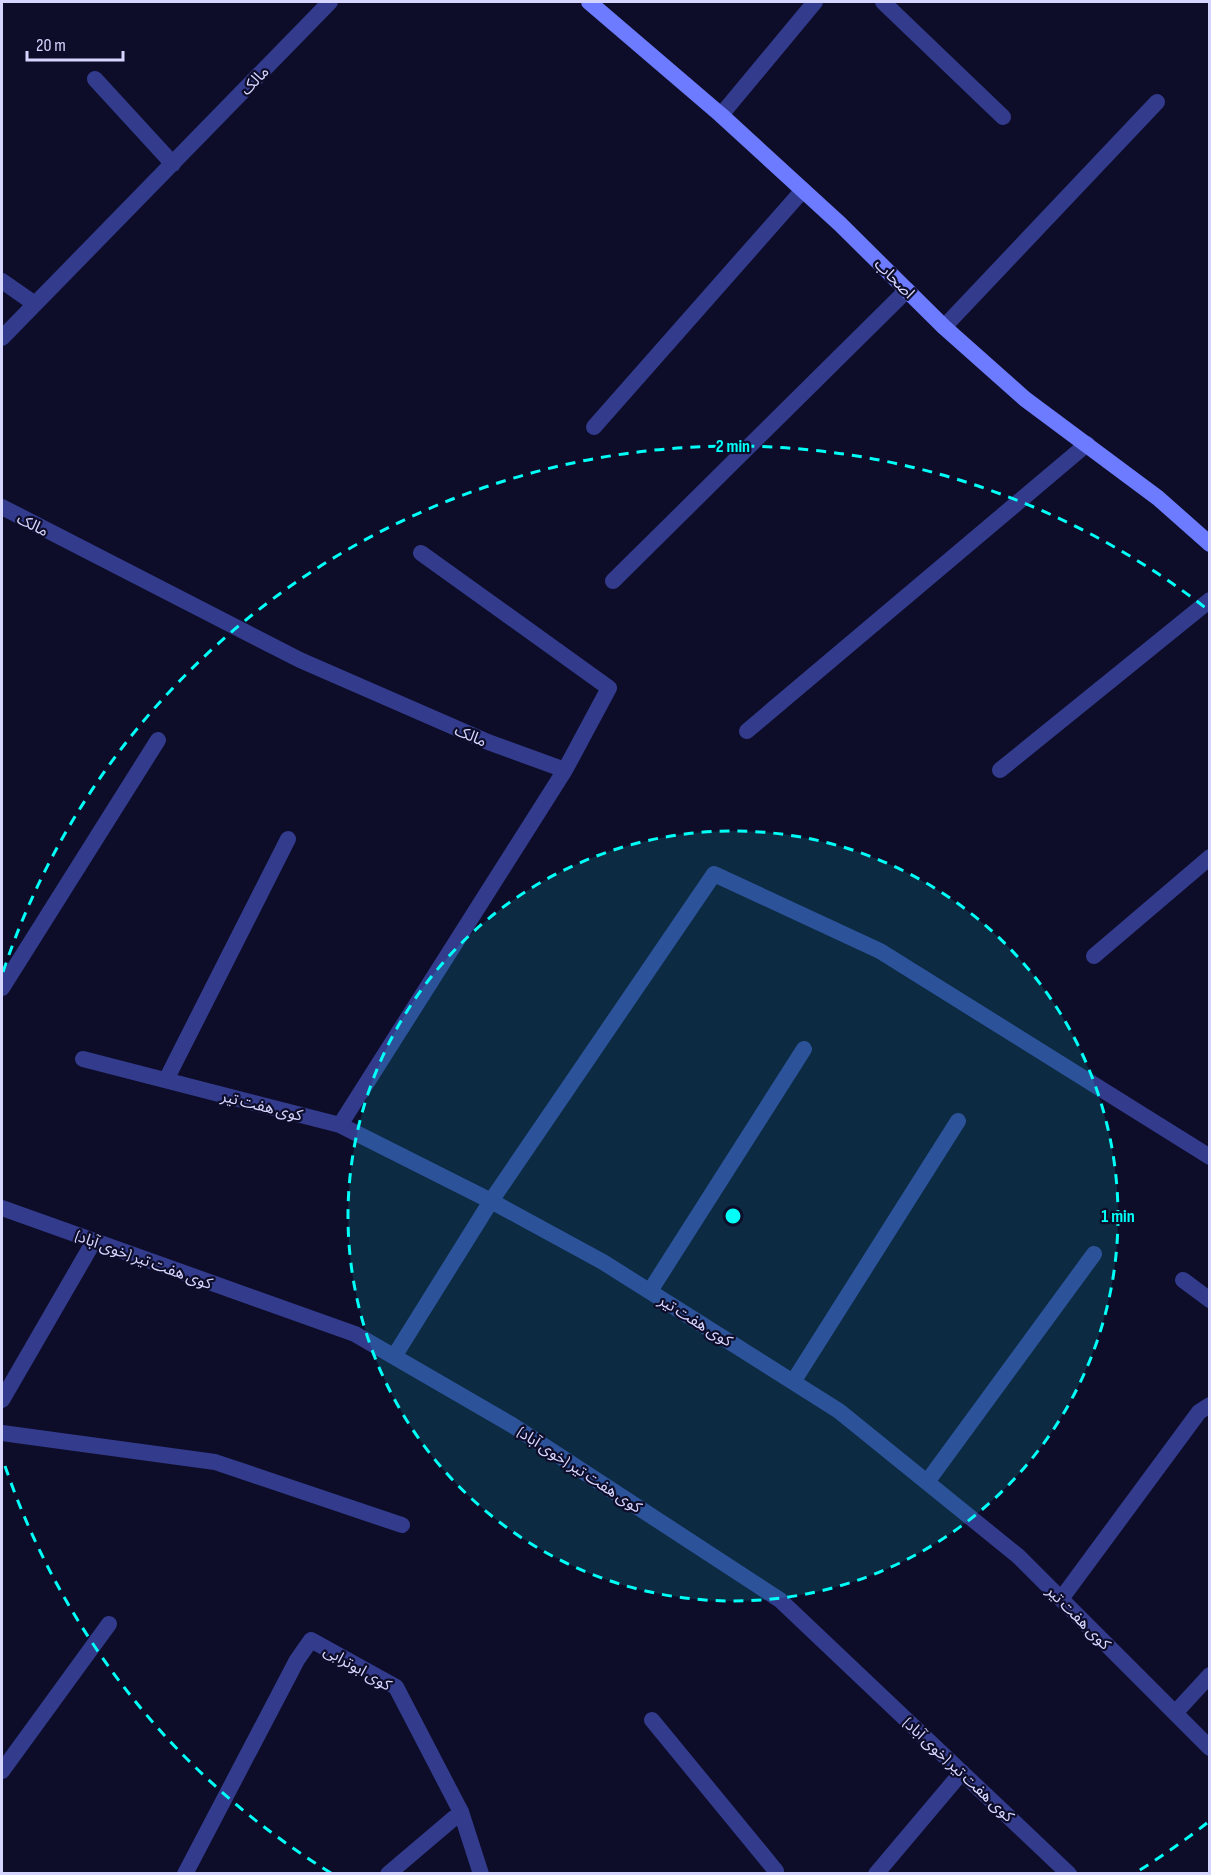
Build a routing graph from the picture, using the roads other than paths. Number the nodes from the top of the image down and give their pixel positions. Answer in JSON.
{"nodes":[{"id":1,"x":330,"y":2,"type":"edge"},
{"id":2,"x":589,"y":2,"type":"edge"},
{"id":3,"x":815,"y":2,"type":"edge"},
{"id":4,"x":883,"y":2,"type":"edge"},
{"id":5,"x":95,"y":79,"type":"dead end"},
{"id":6,"x":1157,"y":102,"type":"dead end"},
{"id":7,"x":722,"y":115,"type":"junction"},
{"id":8,"x":1003,"y":117,"type":"dead end"},
{"id":9,"x":173,"y":164,"type":"junction"},
{"id":10,"x":803,"y":190,"type":"junction"},
{"id":11,"x":2,"y":281,"type":"edge"},
{"id":12,"x":907,"y":290,"type":"junction"},
{"id":13,"x":35,"y":304,"type":"junction"},
{"id":14,"x":944,"y":327,"type":"junction"},
{"id":15,"x":2,"y":338,"type":"edge"},
{"id":16,"x":594,"y":427,"type":"dead end"},
{"id":17,"x":1088,"y":444,"type":"junction"},
{"id":18,"x":2,"y":507,"type":"edge"},
{"id":19,"x":1209,"y":544,"type":"edge"},
{"id":20,"x":421,"y":554,"type":"dead end"},
{"id":21,"x":613,"y":581,"type":"dead end"},
{"id":22,"x":1209,"y":600,"type":"edge"},
{"id":23,"x":747,"y":731,"type":"dead end"},
{"id":24,"x":158,"y":740,"type":"dead end"},
{"id":25,"x":565,"y":770,"type":"junction"},
{"id":26,"x":1000,"y":770,"type":"dead end"},
{"id":27,"x":288,"y":839,"type":"dead end"},
{"id":28,"x":1209,"y":857,"type":"edge"},
{"id":29,"x":1094,"y":956,"type":"dead end"},
{"id":30,"x":2,"y":988,"type":"edge"},
{"id":31,"x":804,"y":1049,"type":"dead end"},
{"id":32,"x":83,"y":1059,"type":"dead end"},
{"id":33,"x":166,"y":1080,"type":"junction"},
{"id":34,"x":958,"y":1121,"type":"dead end"},
{"id":35,"x":340,"y":1125,"type":"junction"},
{"id":36,"x":1209,"y":1157,"type":"edge"},
{"id":37,"x":491,"y":1201,"type":"junction"},
{"id":38,"x":2,"y":1208,"type":"edge"},
{"id":39,"x":94,"y":1241,"type":"junction"},
{"id":40,"x":1094,"y":1254,"type":"dead end"},
{"id":41,"x":1183,"y":1280,"type":"dead end"},
{"id":42,"x":650,"y":1291,"type":"junction"},
{"id":43,"x":1209,"y":1300,"type":"edge"},
{"id":44,"x":395,"y":1355,"type":"junction"},
{"id":45,"x":793,"y":1382,"type":"junction"},
{"id":46,"x":2,"y":1400,"type":"edge"},
{"id":47,"x":1209,"y":1405,"type":"edge"},
{"id":48,"x":2,"y":1433,"type":"edge"},
{"id":49,"x":927,"y":1482,"type":"junction"},
{"id":50,"x":402,"y":1525,"type":"dead end"},
{"id":51,"x":1061,"y":1599,"type":"junction"},
{"id":52,"x":109,"y":1624,"type":"dead end"},
{"id":53,"x":1209,"y":1675,"type":"edge"},
{"id":54,"x":1175,"y":1713,"type":"junction"},
{"id":55,"x":652,"y":1720,"type":"dead end"},
{"id":56,"x":1209,"y":1748,"type":"edge"},
{"id":57,"x":2,"y":1772,"type":"edge"},
{"id":58,"x":962,"y":1772,"type":"junction"},
{"id":59,"x":461,"y":1812,"type":"junction"},
{"id":60,"x":185,"y":1874,"type":"edge"},
{"id":61,"x":388,"y":1874,"type":"edge"},
{"id":62,"x":481,"y":1874,"type":"edge"},
{"id":63,"x":774,"y":1874,"type":"edge"},
{"id":64,"x":876,"y":1874,"type":"edge"},
{"id":65,"x":1069,"y":1874,"type":"edge"}],
"edges":[{"from":1,"to":9,"type":"street","name":"مالک"},
{"from":2,"to":7,"type":"main road","name":"اصحاب"},
{"from":3,"to":7,"type":"street"},
{"from":4,"to":8,"type":"street"},
{"from":5,"to":9,"type":"street"},
{"from":6,"to":14,"type":"street"},
{"from":7,"to":10,"type":"main road","name":"اصحاب"},
{"from":9,"to":13,"type":"street","name":"مالک"},
{"from":10,"to":12,"type":"main road","name":"اصحاب"},
{"from":10,"to":16,"type":"street"},
{"from":11,"to":13,"type":"street"},
{"from":12,"to":14,"type":"main road","name":"اصحاب"},
{"from":12,"to":21,"type":"street"},
{"from":13,"to":15,"type":"street","name":"مالک"},
{"from":14,"to":17,"type":"main road","name":"اصحاب"},
{"from":17,"to":19,"type":"main road","name":"اصحاب"},
{"from":17,"to":23,"type":"street"},
{"from":18,"to":25,"type":"street","name":"مالک"},
{"from":20,"to":25,"type":"street"},
{"from":22,"to":26,"type":"street"},
{"from":24,"to":30,"type":"street"},
{"from":25,"to":35,"type":"street"},
{"from":27,"to":33,"type":"street"},
{"from":28,"to":29,"type":"street"},
{"from":31,"to":42,"type":"street"},
{"from":32,"to":33,"type":"street","name":"کوی هفت تیر"},
{"from":33,"to":35,"type":"street","name":"کوی هفت تیر"},
{"from":34,"to":45,"type":"street"},
{"from":35,"to":37,"type":"street","name":"کوی هفت تیر"},
{"from":36,"to":37,"type":"street"},
{"from":37,"to":42,"type":"street","name":"کوی هفت تیر"},
{"from":37,"to":44,"type":"street"},
{"from":38,"to":39,"type":"street","name":"کوی هفت تیر (خوی آباد)"},
{"from":39,"to":44,"type":"street","name":"کوی هفت تیر (خوی آباد)"},
{"from":39,"to":46,"type":"street"},
{"from":40,"to":49,"type":"street"},
{"from":41,"to":43,"type":"street"},
{"from":42,"to":45,"type":"street","name":"کوی هفت تیر"},
{"from":44,"to":58,"type":"street","name":"کوی هفت تیر (خوی آباد)"},
{"from":45,"to":49,"type":"street","name":"کوی هفت تیر"},
{"from":47,"to":51,"type":"street"},
{"from":48,"to":50,"type":"street"},
{"from":49,"to":51,"type":"street","name":"کوی هفت تیر"},
{"from":51,"to":54,"type":"street","name":"کوی هفت تیر"},
{"from":52,"to":57,"type":"street"},
{"from":53,"to":54,"type":"street"},
{"from":54,"to":56,"type":"street","name":"کوی هفت تیر"},
{"from":55,"to":63,"type":"street"},
{"from":58,"to":64,"type":"street"},
{"from":58,"to":65,"type":"street","name":"کوی هفت تیر (خوی آباد)"},
{"from":59,"to":60,"type":"street","name":"کوی ابوترابی"},
{"from":59,"to":61,"type":"street"},
{"from":59,"to":62,"type":"street","name":"کوی ابوترابی"}]}
